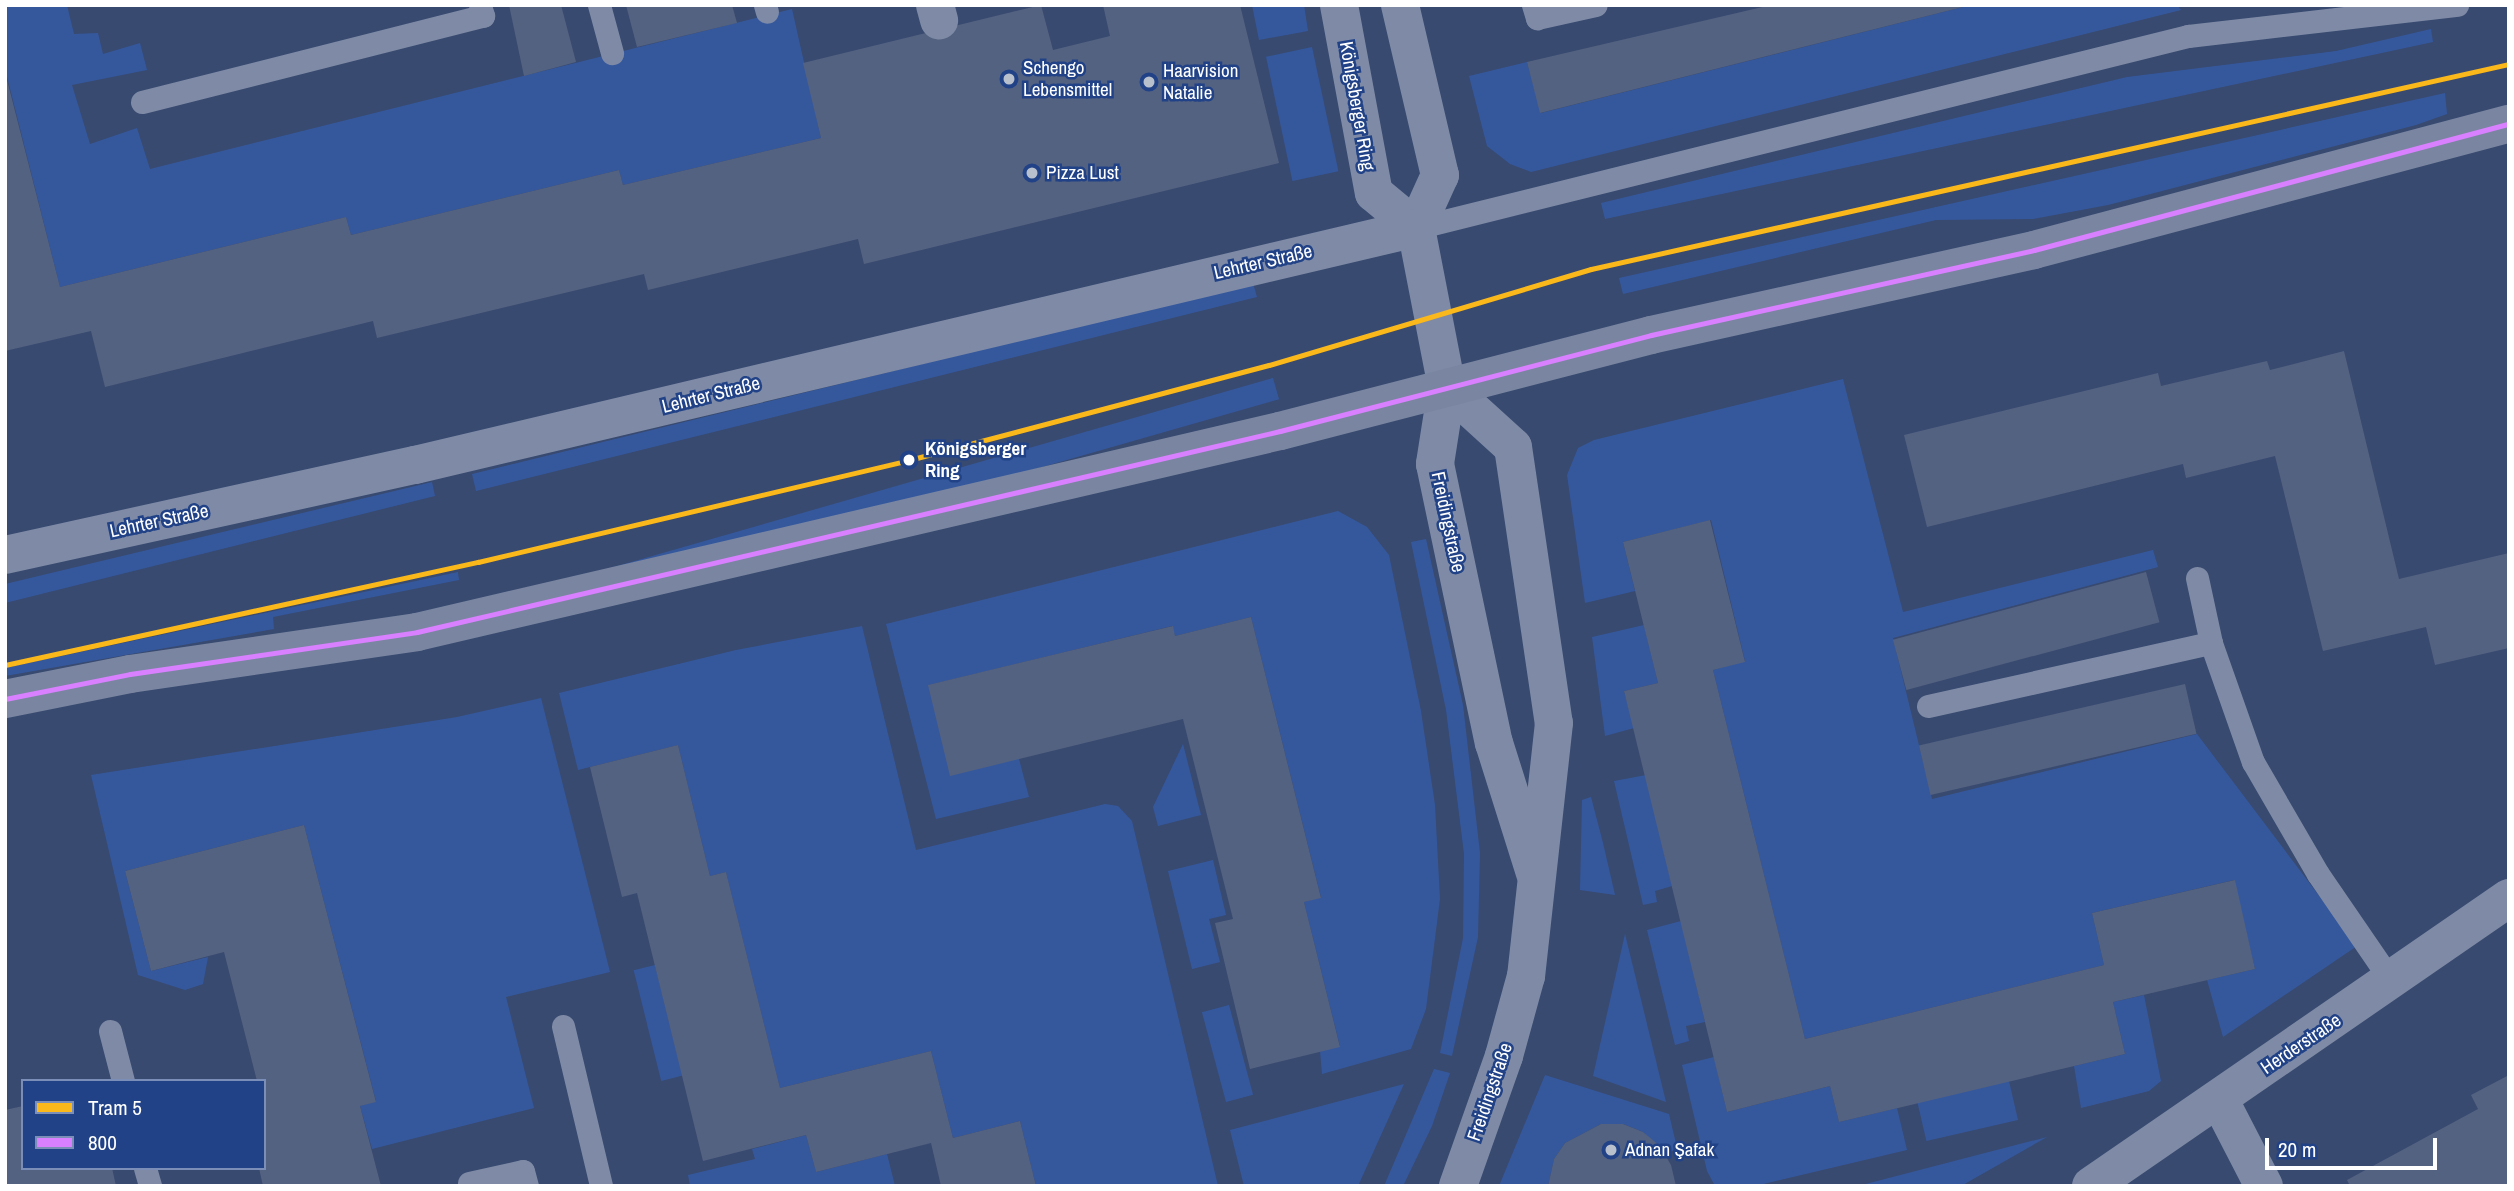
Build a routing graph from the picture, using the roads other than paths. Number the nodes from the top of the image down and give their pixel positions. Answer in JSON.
{"nodes":[{"id":1,"x":480,"y":5,"type":"edge"},
{"id":2,"x":599,"y":5,"type":"edge"},
{"id":3,"x":1339,"y":5,"type":"edge"},
{"id":4,"x":1401,"y":5,"type":"edge"},
{"id":5,"x":1533,"y":5,"type":"edge"},
{"id":6,"x":1596,"y":5,"type":"edge"},
{"id":7,"x":2457,"y":5,"type":"edge"},
{"id":8,"x":612,"y":53,"type":"dead end"},
{"id":9,"x":142,"y":102,"type":"dead end"},
{"id":10,"x":2509,"y":124,"type":"edge"},
{"id":11,"x":1416,"y":228,"type":"junction"},
{"id":12,"x":1447,"y":387,"type":"junction"},
{"id":13,"x":5,"y":555,"type":"edge"},
{"id":14,"x":2197,"y":578,"type":"dead end"},
{"id":15,"x":2211,"y":643,"type":"junction"},
{"id":16,"x":5,"y":699,"type":"edge"},
{"id":17,"x":1928,"y":706,"type":"dead end"},
{"id":18,"x":1535,"y":873,"type":"junction"},
{"id":19,"x":2509,"y":898,"type":"edge"},
{"id":20,"x":2392,"y":982,"type":"junction"},
{"id":21,"x":563,"y":1026,"type":"dead end"},
{"id":22,"x":110,"y":1031,"type":"dead end"},
{"id":23,"x":122,"y":1079,"type":"edge"},
{"id":24,"x":2219,"y":1099,"type":"junction"},
{"id":25,"x":469,"y":1183,"type":"dead end"},
{"id":26,"x":527,"y":1186,"type":"edge"},
{"id":27,"x":601,"y":1186,"type":"edge"},
{"id":28,"x":1458,"y":1186,"type":"edge"},
{"id":29,"x":2091,"y":1186,"type":"edge"},
{"id":30,"x":2264,"y":1186,"type":"edge"}],
"edges":[{"from":1,"to":9,"type":"lane"},
{"from":2,"to":8,"type":"lane"},
{"from":3,"to":11,"type":"street","name":"Königsberger Ring"},
{"from":4,"to":11,"type":"street"},
{"from":5,"to":6,"type":"lane"},
{"from":7,"to":11,"type":"lane"},
{"from":10,"to":12,"type":"main road"},
{"from":11,"to":12,"type":"street"},
{"from":11,"to":13,"type":"street","name":"Lehrter Straße"},
{"from":12,"to":16,"type":"main road"},
{"from":12,"to":18,"type":"street","name":"Freidingstraße"},
{"from":12,"to":18,"type":"street","name":"Freidingstraße"},
{"from":14,"to":15,"type":"lane"},
{"from":15,"to":17,"type":"lane"},
{"from":15,"to":20,"type":"lane"},
{"from":18,"to":28,"type":"street","name":"Freidingstraße"},
{"from":19,"to":20,"type":"street","name":"Herderstraße"},
{"from":20,"to":24,"type":"street","name":"Herderstraße"},
{"from":21,"to":27,"type":"lane"},
{"from":22,"to":23,"type":"lane"},
{"from":24,"to":29,"type":"street","name":"Herderstraße"},
{"from":24,"to":30,"type":"street"},
{"from":25,"to":26,"type":"lane"}]}
